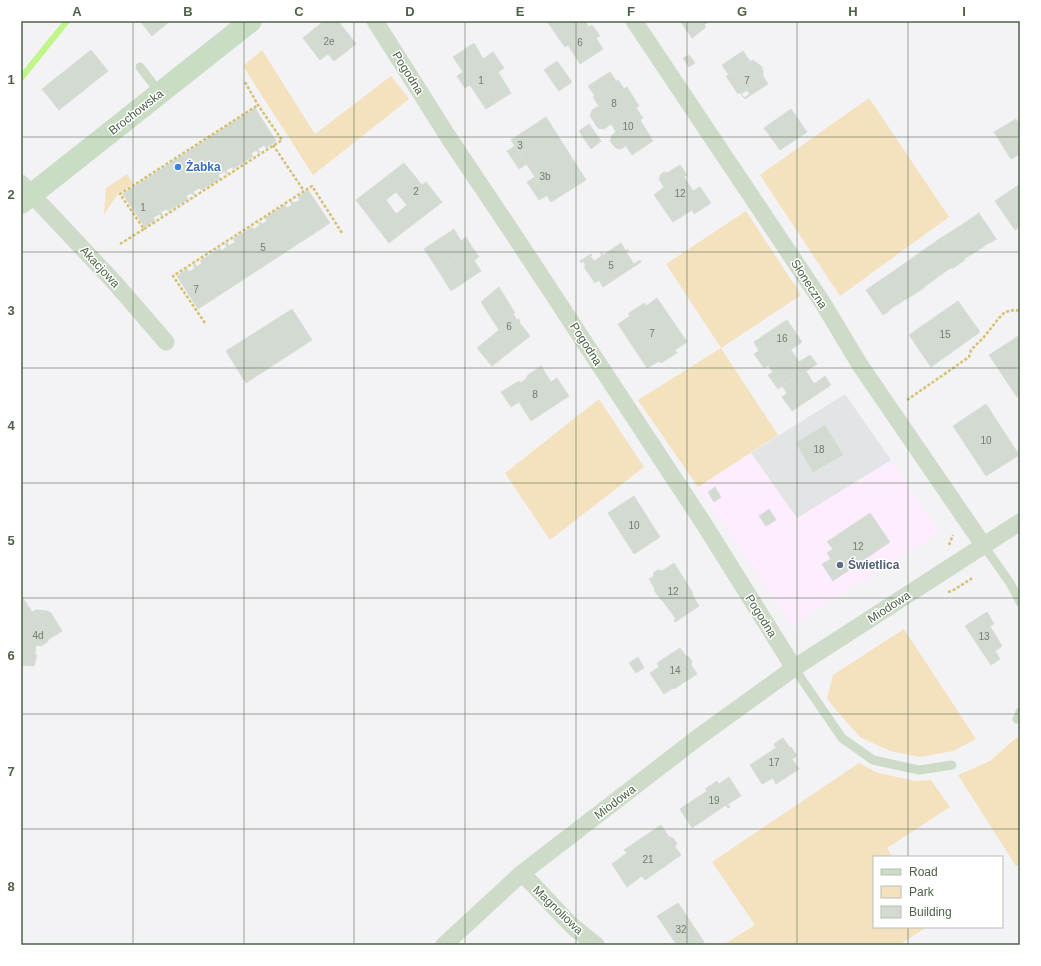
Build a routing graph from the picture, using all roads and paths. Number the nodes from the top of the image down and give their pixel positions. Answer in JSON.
{"nodes":[{"id":1,"x":251,"y":21,"type":"edge"},
{"id":2,"x":375,"y":21,"type":"edge"},
{"id":3,"x":634,"y":21,"type":"edge"},
{"id":4,"x":140,"y":66,"type":"dead end"},
{"id":5,"x":245,"y":82,"type":"dead end"},
{"id":6,"x":160,"y":93,"type":"junction"},
{"id":7,"x":258,"y":105,"type":"junction"},
{"id":8,"x":273,"y":145,"type":"junction"},
{"id":9,"x":304,"y":191,"type":"junction"},
{"id":10,"x":25,"y":193,"type":"edge"},
{"id":11,"x":144,"y":229,"type":"junction"},
{"id":12,"x":342,"y":233,"type":"dead end"},
{"id":13,"x":120,"y":244,"type":"dead end"},
{"id":14,"x":1020,"y":311,"type":"edge"},
{"id":15,"x":205,"y":323,"type":"dead end"},
{"id":16,"x":166,"y":342,"type":"dead end"},
{"id":17,"x":903,"y":402,"type":"dead end"},
{"id":18,"x":966,"y":520,"type":"junction"},
{"id":19,"x":1020,"y":522,"type":"edge"},
{"id":20,"x":949,"y":546,"type":"dead end"},
{"id":21,"x":984,"y":546,"type":"junction"},
{"id":22,"x":1020,"y":602,"type":"edge"},
{"id":23,"x":794,"y":668,"type":"junction"},
{"id":24,"x":952,"y":765,"type":"dead end"},
{"id":25,"x":522,"y":873,"type":"junction"},
{"id":26,"x":444,"y":945,"type":"edge"},
{"id":27,"x":596,"y":945,"type":"edge"}],
"edges":[{"from":1,"to":6,"type":"street","name":"Brochowska"},
{"from":2,"to":23,"type":"street","name":"Pogodna"},
{"from":3,"to":18,"type":"street","name":"Słoneczna"},
{"from":4,"to":6,"type":"lane"},
{"from":5,"to":7,"type":"path"},
{"from":6,"to":10,"type":"street","name":"Brochowska"},
{"from":7,"to":8,"type":"path"},
{"from":7,"to":11,"type":"path"},
{"from":8,"to":9,"type":"path"},
{"from":8,"to":11,"type":"path"},
{"from":9,"to":12,"type":"path"},
{"from":9,"to":15,"type":"path"},
{"from":10,"to":16,"type":"street","name":"Akacjowa"},
{"from":11,"to":13,"type":"path"},
{"from":14,"to":17,"type":"path"},
{"from":18,"to":20,"type":"path"},
{"from":18,"to":21,"type":"street","name":"Słoneczna"},
{"from":19,"to":21,"type":"street","name":"Miodowa"},
{"from":21,"to":22,"type":"lane"},
{"from":21,"to":23,"type":"street","name":"Miodowa"},
{"from":23,"to":24,"type":"lane"},
{"from":23,"to":25,"type":"street","name":"Miodowa"},
{"from":25,"to":26,"type":"street","name":"Miodowa"},
{"from":25,"to":27,"type":"street","name":"Magnoliowa"}]}
